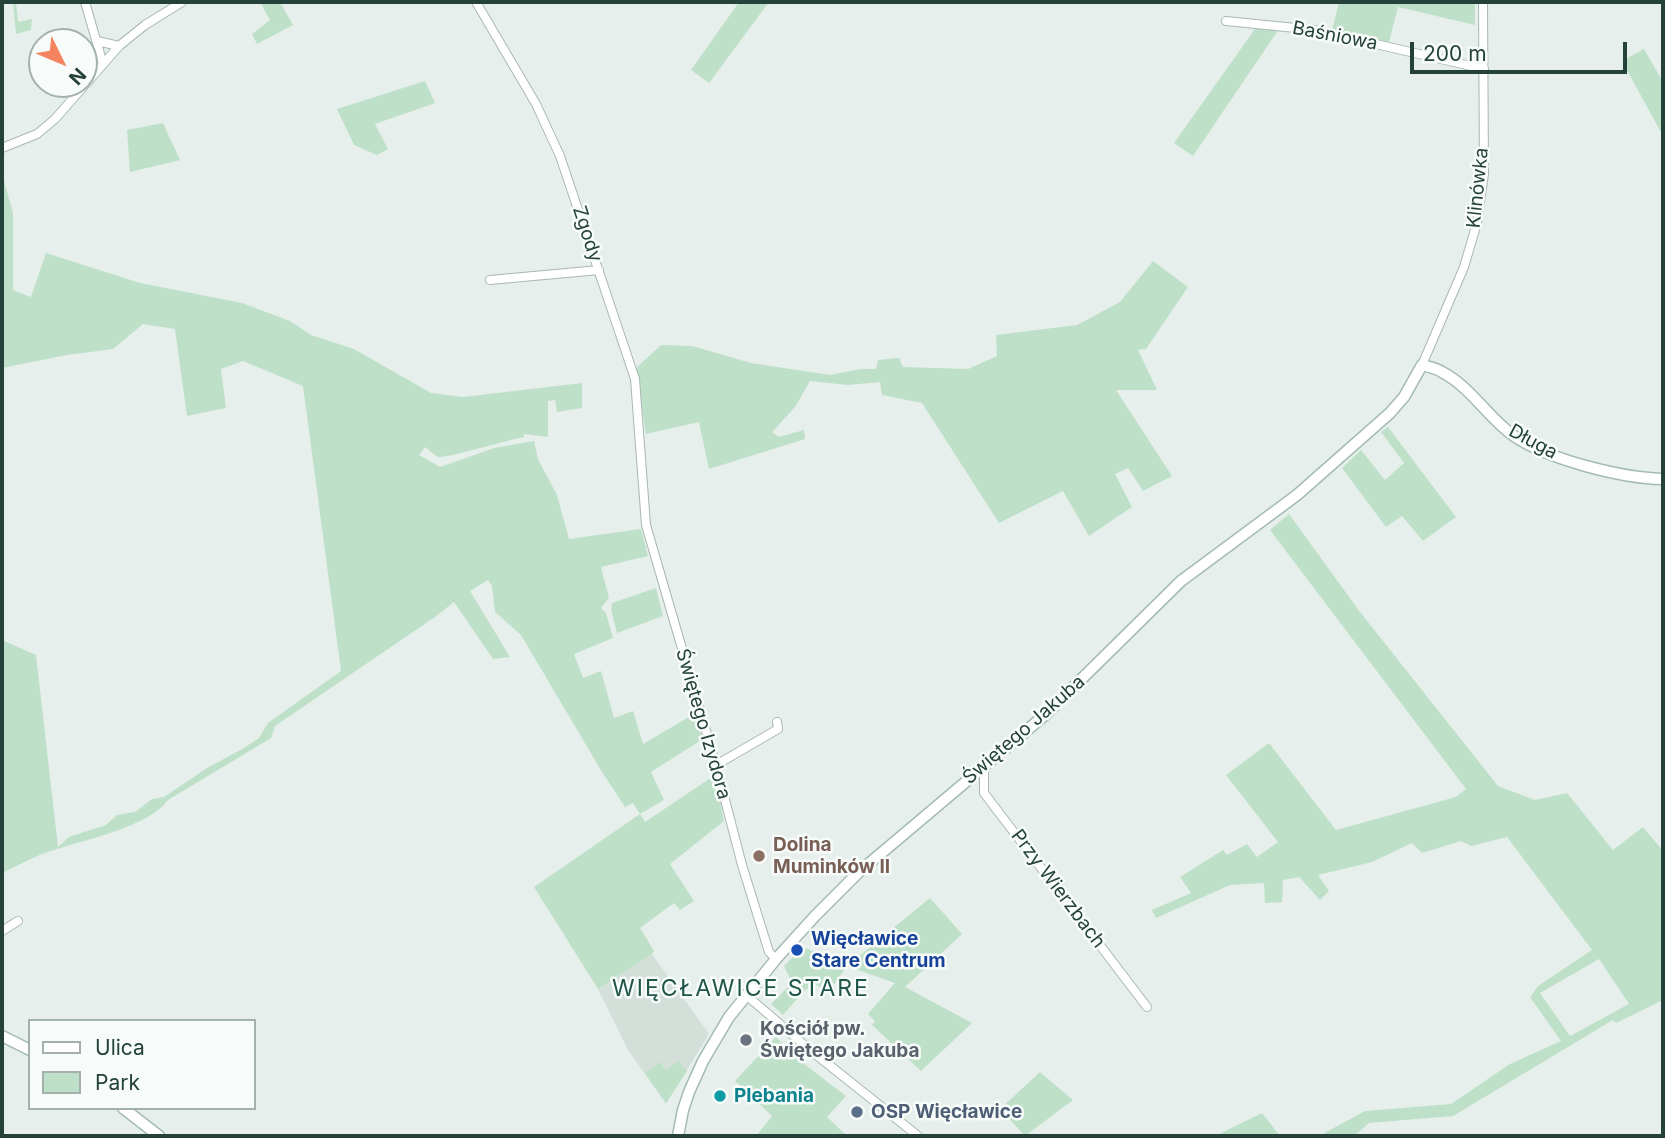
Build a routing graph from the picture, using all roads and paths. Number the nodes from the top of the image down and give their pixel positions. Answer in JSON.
{"nodes":[{"id":1,"x":85,"y":2,"type":"edge"},
{"id":2,"x":182,"y":2,"type":"edge"},
{"id":3,"x":476,"y":2,"type":"edge"},
{"id":4,"x":1483,"y":2,"type":"edge"},
{"id":5,"x":1226,"y":21,"type":"dead end"},
{"id":6,"x":93,"y":28,"type":"edge"},
{"id":7,"x":98,"y":41,"type":"edge"},
{"id":8,"x":98,"y":45,"type":"edge"},
{"id":9,"x":119,"y":46,"type":"junction"},
{"id":10,"x":103,"y":64,"type":"junction"},
{"id":11,"x":1484,"y":69,"type":"junction"},
{"id":12,"x":2,"y":148,"type":"edge"},
{"id":13,"x":599,"y":270,"type":"junction"},
{"id":14,"x":490,"y":281,"type":"dead end"},
{"id":15,"x":1422,"y":365,"type":"junction"},
{"id":16,"x":1663,"y":479,"type":"edge"},
{"id":17,"x":642,"y":484,"type":"joint"},
{"id":18,"x":777,"y":722,"type":"dead end"},
{"id":19,"x":716,"y":765,"type":"junction"},
{"id":20,"x":984,"y":766,"type":"junction"},
{"id":21,"x":18,"y":921,"type":"dead end"},
{"id":22,"x":2,"y":931,"type":"edge"},
{"id":23,"x":776,"y":959,"type":"junction"},
{"id":24,"x":746,"y":995,"type":"junction"},
{"id":25,"x":1147,"y":1007,"type":"dead end"},
{"id":26,"x":2,"y":1036,"type":"edge"},
{"id":27,"x":28,"y":1049,"type":"edge"},
{"id":28,"x":126,"y":1110,"type":"edge"},
{"id":29,"x":159,"y":1136,"type":"edge"},
{"id":30,"x":678,"y":1136,"type":"edge"},
{"id":31,"x":918,"y":1136,"type":"edge"}],
"edges":[{"from":1,"to":6,"type":"street"},
{"from":2,"to":9,"type":"street"},
{"from":3,"to":13,"type":"street","name":"Zgody"},
{"from":4,"to":11,"type":"street","name":"Klinówka"},
{"from":5,"to":11,"type":"street","name":"Baśniowa"},
{"from":7,"to":9,"type":"street"},
{"from":8,"to":10,"type":"street"},
{"from":9,"to":10,"type":"street"},
{"from":10,"to":12,"type":"street"},
{"from":11,"to":15,"type":"street","name":"Klinówka"},
{"from":13,"to":14,"type":"street"},
{"from":13,"to":17,"type":"street","name":"Zgody"},
{"from":15,"to":16,"type":"street","name":"Długa"},
{"from":15,"to":20,"type":"street","name":"Świętego Jakuba"},
{"from":17,"to":19,"type":"street","name":"Świętego Izydora"},
{"from":18,"to":19,"type":"street"},
{"from":19,"to":23,"type":"street","name":"Świętego Izydora"},
{"from":20,"to":23,"type":"street","name":"Świętego Jakuba"},
{"from":20,"to":25,"type":"street","name":"Przy Wierzbach"},
{"from":21,"to":22,"type":"street"},
{"from":23,"to":24,"type":"street","name":"Świętego Jakuba"},
{"from":24,"to":30,"type":"street","name":"Świętego Jakuba"},
{"from":24,"to":31,"type":"street"},
{"from":26,"to":27,"type":"street"},
{"from":28,"to":29,"type":"street"}]}
